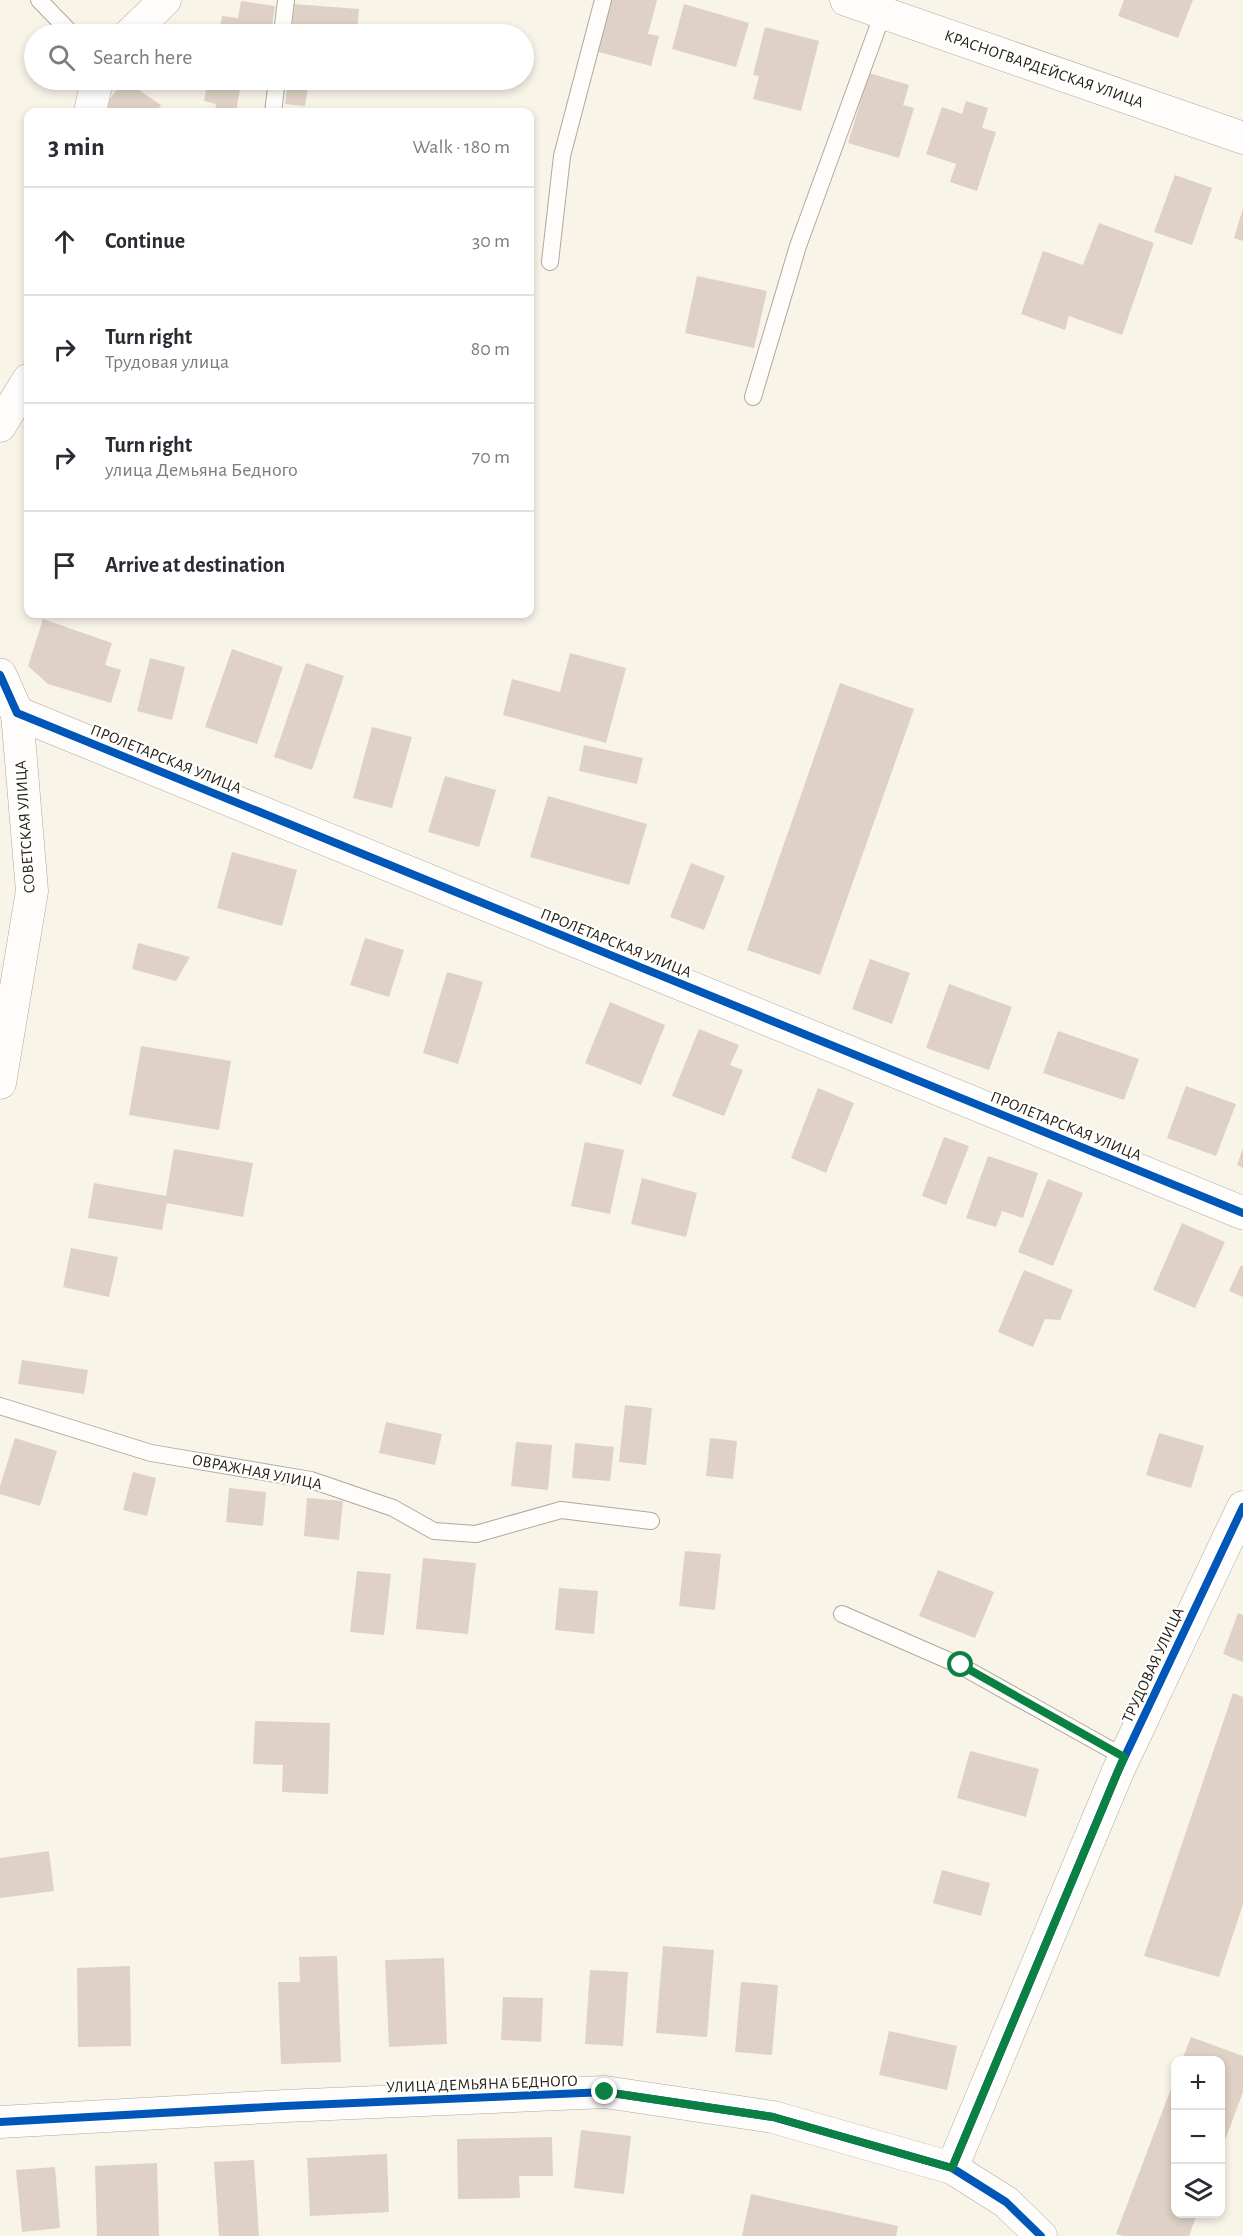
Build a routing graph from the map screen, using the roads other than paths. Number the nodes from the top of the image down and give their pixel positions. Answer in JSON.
{"nodes":[{"id":1,"x":39,"y":0,"type":"edge"},
{"id":2,"x":165,"y":0,"type":"edge"},
{"id":3,"x":286,"y":0,"type":"edge"},
{"id":4,"x":603,"y":0,"type":"edge"},
{"id":5,"x":846,"y":0,"type":"edge"},
{"id":6,"x":883,"y":13,"type":"junction"},
{"id":7,"x":62,"y":24,"type":"edge"},
{"id":8,"x":140,"y":24,"type":"edge"},
{"id":9,"x":283,"y":24,"type":"edge"},
{"id":10,"x":95,"y":90,"type":"edge"},
{"id":11,"x":276,"y":90,"type":"edge"},
{"id":12,"x":91,"y":108,"type":"edge"},
{"id":13,"x":274,"y":108,"type":"edge"},
{"id":14,"x":1243,"y":138,"type":"edge"},
{"id":15,"x":550,"y":262,"type":"dead end"},
{"id":16,"x":24,"y":387,"type":"edge"},
{"id":17,"x":753,"y":397,"type":"dead end"},
{"id":18,"x":0,"y":426,"type":"edge"},
{"id":19,"x":0,"y":675,"type":"edge"},
{"id":20,"x":17,"y":713,"type":"junction"},
{"id":21,"x":0,"y":1083,"type":"edge"},
{"id":22,"x":1243,"y":1213,"type":"edge"},
{"id":23,"x":0,"y":1406,"type":"edge"},
{"id":24,"x":1243,"y":1507,"type":"edge"},
{"id":25,"x":651,"y":1521,"type":"dead end"},
{"id":26,"x":842,"y":1614,"type":"dead end"},
{"id":27,"x":1124,"y":1757,"type":"junction"},
{"id":28,"x":0,"y":2122,"type":"edge"},
{"id":29,"x":952,"y":2168,"type":"junction"},
{"id":30,"x":1041,"y":2236,"type":"edge"}],
"edges":[{"from":1,"to":7,"type":"lane"},
{"from":2,"to":8,"type":"street"},
{"from":3,"to":9,"type":"lane"},
{"from":4,"to":15,"type":"lane"},
{"from":5,"to":6,"type":"street","name":"КРАСНОГВАРДЕЙСКАЯ УЛИЦА"},
{"from":6,"to":14,"type":"street","name":"КРАСНОГВАРДЕЙСКАЯ УЛИЦА"},
{"from":6,"to":17,"type":"lane"},
{"from":10,"to":12,"type":"street"},
{"from":11,"to":13,"type":"lane"},
{"from":16,"to":18,"type":"street"},
{"from":19,"to":20,"type":"street"},
{"from":20,"to":21,"type":"street","name":"СОВЕТСКАЯ УЛИЦА"},
{"from":20,"to":22,"type":"street","name":"ПРОЛЕТАРСКАЯ УЛИЦА"},
{"from":23,"to":25,"type":"lane","name":"ОВРАЖНАЯ УЛИЦА"},
{"from":24,"to":27,"type":"street","name":"ТРУДОВАЯ УЛИЦА"},
{"from":26,"to":27,"type":"lane"},
{"from":27,"to":29,"type":"street","name":"ТРУДОВАЯ УЛИЦА"},
{"from":28,"to":29,"type":"street","name":"УЛИЦА ДЕМЬЯНА БЕДНОГО"},
{"from":29,"to":30,"type":"street","name":"УЛИЦА ДЕМЬЯНА БЕДНОГО"}]}
